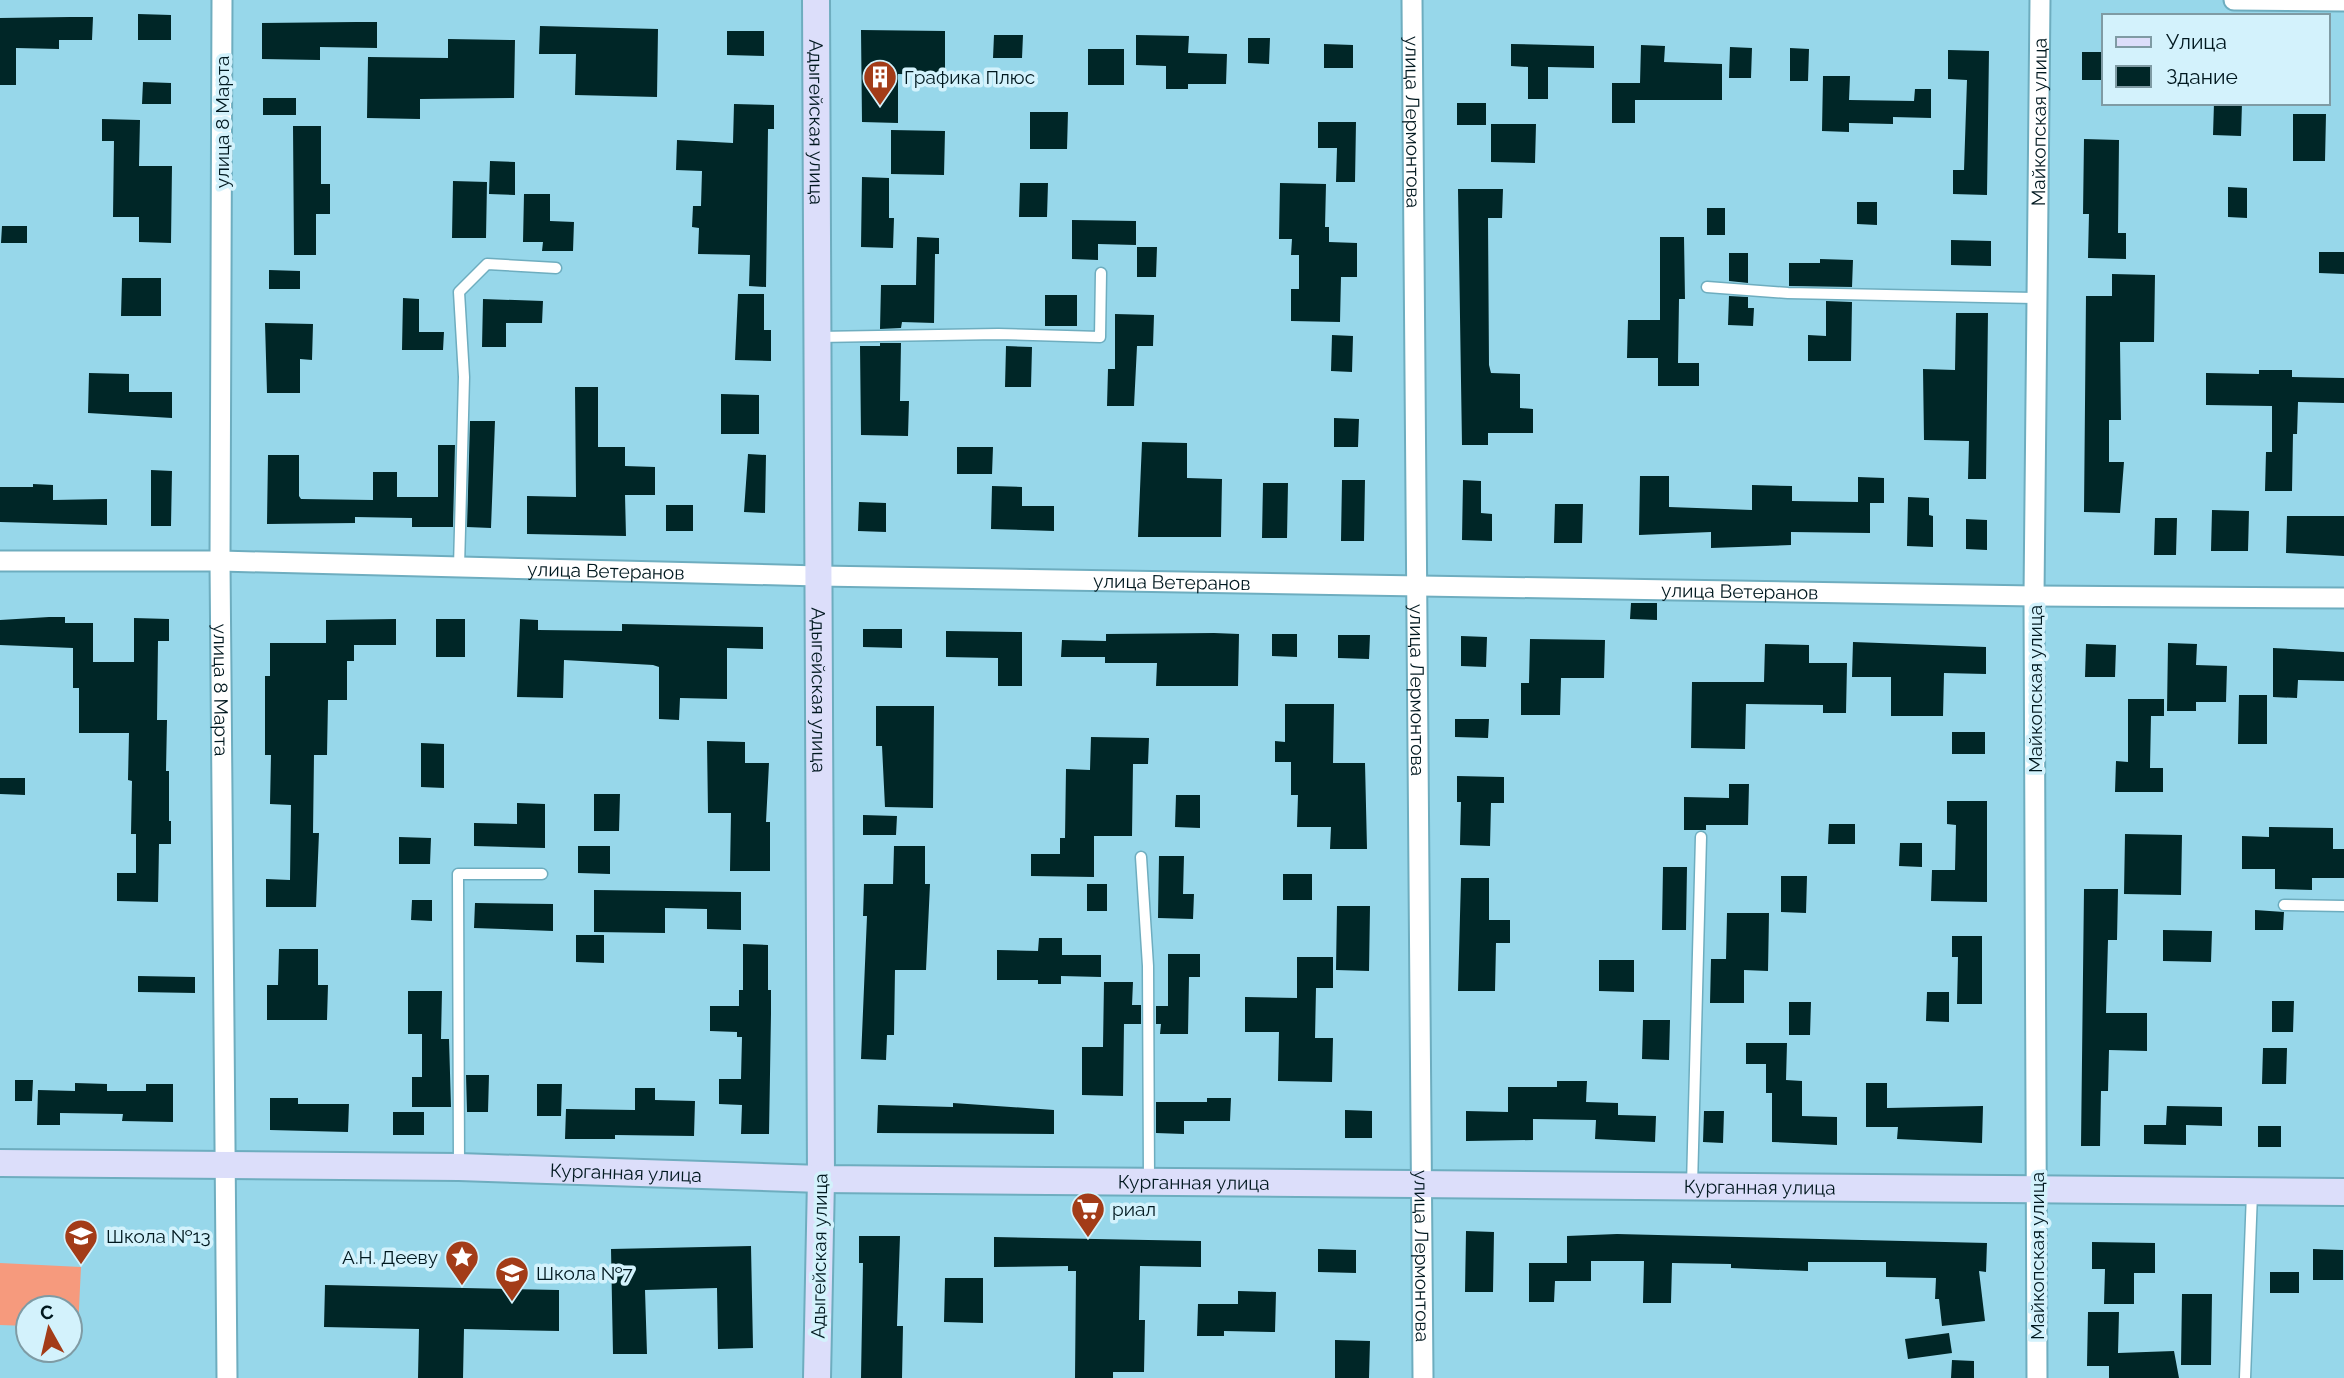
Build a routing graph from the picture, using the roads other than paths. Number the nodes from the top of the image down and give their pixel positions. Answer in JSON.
{"nodes":[{"id":1,"x":222,"y":0,"type":"edge"},
{"id":2,"x":816,"y":0,"type":"edge"},
{"id":3,"x":1412,"y":0,"type":"edge"},
{"id":4,"x":2040,"y":0,"type":"edge"},
{"id":5,"x":2234,"y":0,"type":"edge"},
{"id":6,"x":2344,"y":1,"type":"edge"},
{"id":7,"x":556,"y":268,"type":"dead end"},
{"id":8,"x":1101,"y":273,"type":"dead end"},
{"id":9,"x":1707,"y":287,"type":"dead end"},
{"id":10,"x":2037,"y":298,"type":"junction"},
{"id":11,"x":818,"y":337,"type":"junction"},
{"id":12,"x":0,"y":561,"type":"edge"},
{"id":13,"x":220,"y":561,"type":"junction"},
{"id":14,"x":459,"y":568,"type":"junction"},
{"id":15,"x":819,"y":576,"type":"junction"},
{"id":16,"x":1416,"y":584,"type":"junction"},
{"id":17,"x":2034,"y":596,"type":"junction"},
{"id":18,"x":2344,"y":598,"type":"edge"},
{"id":19,"x":1701,"y":837,"type":"dead end"},
{"id":20,"x":1141,"y":857,"type":"dead end"},
{"id":21,"x":542,"y":874,"type":"dead end"},
{"id":22,"x":2284,"y":905,"type":"dead end"},
{"id":23,"x":2344,"y":906,"type":"edge"},
{"id":24,"x":0,"y":1163,"type":"edge"},
{"id":25,"x":224,"y":1165,"type":"junction"},
{"id":26,"x":459,"y":1167,"type":"junction"},
{"id":27,"x":821,"y":1179,"type":"junction"},
{"id":28,"x":1149,"y":1181,"type":"junction"},
{"id":29,"x":1424,"y":1184,"type":"junction"},
{"id":30,"x":1692,"y":1186,"type":"junction"},
{"id":31,"x":2038,"y":1190,"type":"junction"},
{"id":32,"x":2252,"y":1192,"type":"junction"},
{"id":33,"x":2344,"y":1192,"type":"edge"},
{"id":34,"x":227,"y":1378,"type":"edge"},
{"id":35,"x":817,"y":1378,"type":"edge"},
{"id":36,"x":1423,"y":1378,"type":"edge"},
{"id":37,"x":2037,"y":1378,"type":"edge"},
{"id":38,"x":2245,"y":1378,"type":"edge"}],
"edges":[{"from":1,"to":13,"type":"street","name":"улица 8 Марта"},
{"from":2,"to":11,"type":"street","name":"Адыгейская улица"},
{"from":3,"to":16,"type":"street","name":"улица Лермонтова"},
{"from":4,"to":10,"type":"street","name":"Майкопская улица"},
{"from":5,"to":6,"type":"street"},
{"from":7,"to":14,"type":"lane"},
{"from":8,"to":11,"type":"lane"},
{"from":9,"to":10,"type":"lane"},
{"from":10,"to":17,"type":"street","name":"Майкопская улица"},
{"from":11,"to":15,"type":"street","name":"Адыгейская улица"},
{"from":12,"to":13,"type":"street","name":"улица Ветеранов"},
{"from":13,"to":14,"type":"street","name":"улица Ветеранов"},
{"from":13,"to":25,"type":"street","name":"улица 8 Марта"},
{"from":14,"to":15,"type":"street","name":"улица Ветеранов"},
{"from":15,"to":16,"type":"street","name":"улица Ветеранов"},
{"from":15,"to":27,"type":"street","name":"Адыгейская улица"},
{"from":16,"to":17,"type":"street","name":"улица Ветеранов"},
{"from":16,"to":29,"type":"street","name":"улица Лермонтова"},
{"from":17,"to":18,"type":"street","name":"улица Ветеранов"},
{"from":17,"to":31,"type":"street","name":"Майкопская улица"},
{"from":19,"to":30,"type":"lane"},
{"from":20,"to":28,"type":"lane"},
{"from":21,"to":26,"type":"lane"},
{"from":22,"to":23,"type":"lane"},
{"from":24,"to":25,"type":"street","name":"Курганная улица"},
{"from":25,"to":26,"type":"street","name":"Курганная улица"},
{"from":25,"to":34,"type":"street","name":"улица 8 Марта"},
{"from":26,"to":27,"type":"street","name":"Курганная улица"},
{"from":27,"to":28,"type":"street","name":"Курганная улица"},
{"from":27,"to":35,"type":"street","name":"Адыгейская улица"},
{"from":28,"to":29,"type":"street","name":"Курганная улица"},
{"from":29,"to":30,"type":"street","name":"Курганная улица"},
{"from":29,"to":36,"type":"street","name":"улица Лермонтова"},
{"from":30,"to":31,"type":"street","name":"Курганная улица"},
{"from":31,"to":32,"type":"street","name":"Курганная улица"},
{"from":31,"to":37,"type":"street","name":"Майкопская улица"},
{"from":32,"to":33,"type":"street","name":"Курганная улица"},
{"from":32,"to":38,"type":"lane"}]}
